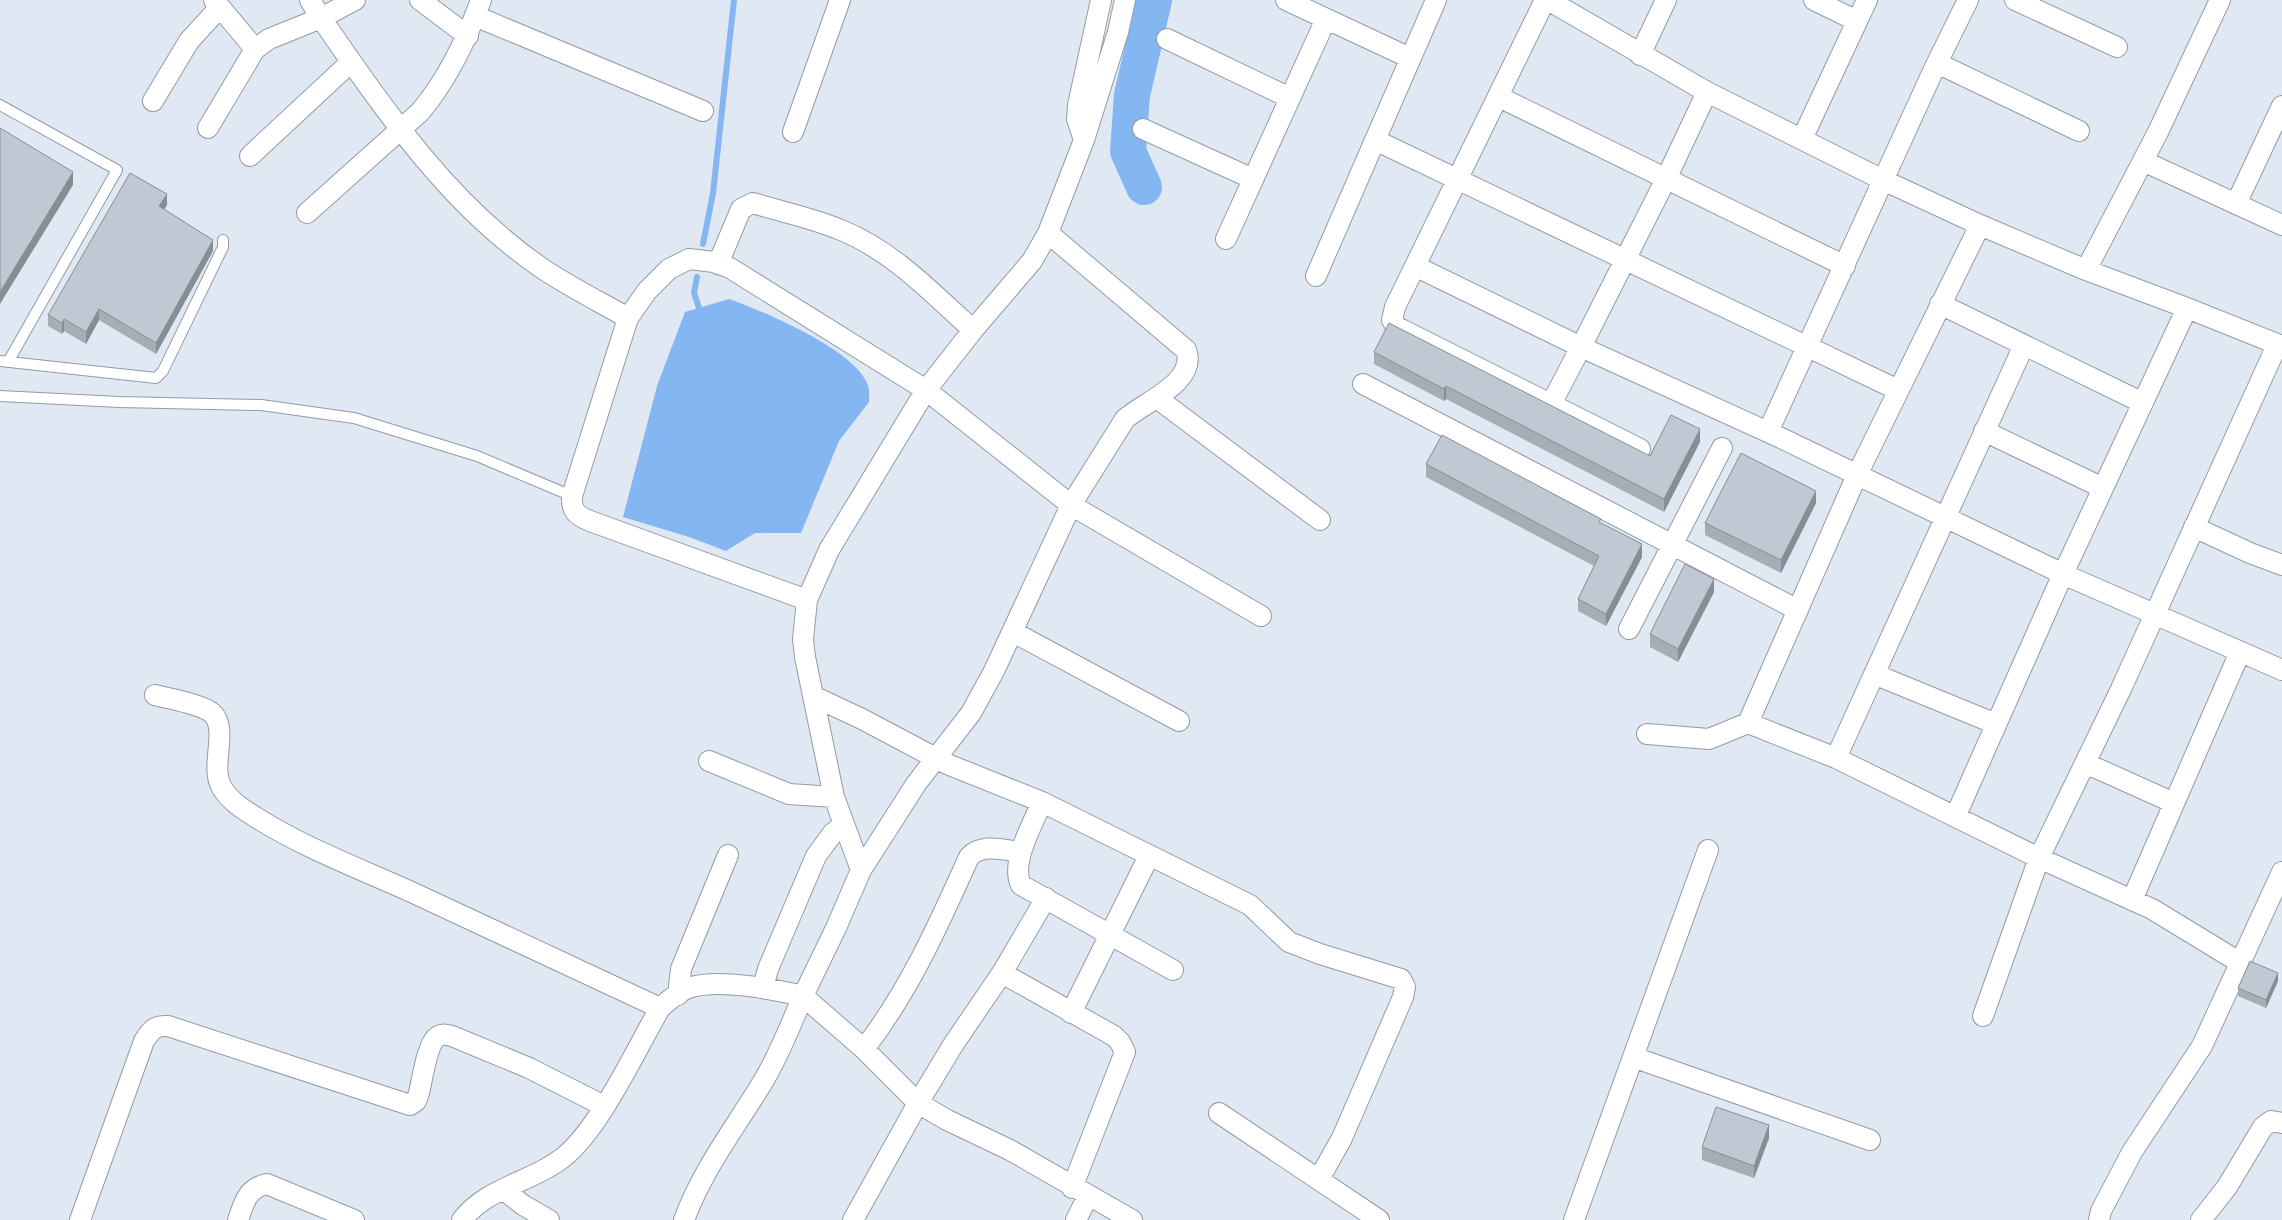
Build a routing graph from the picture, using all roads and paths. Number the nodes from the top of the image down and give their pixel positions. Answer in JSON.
{"nodes":[{"id":1,"x":310,"y":0,"type":"edge"},
{"id":2,"x":356,"y":0,"type":"edge"},
{"id":3,"x":420,"y":0,"type":"edge"},
{"id":4,"x":840,"y":0,"type":"edge"},
{"id":5,"x":1101,"y":0,"type":"edge"},
{"id":6,"x":1125,"y":0,"type":"edge"},
{"id":7,"x":1286,"y":0,"type":"edge"},
{"id":8,"x":1436,"y":0,"type":"edge"},
{"id":9,"x":1547,"y":0,"type":"edge"},
{"id":10,"x":1666,"y":0,"type":"edge"},
{"id":11,"x":1814,"y":0,"type":"edge"},
{"id":12,"x":1867,"y":0,"type":"edge"},
{"id":13,"x":1968,"y":0,"type":"edge"},
{"id":14,"x":2015,"y":0,"type":"edge"},
{"id":15,"x":2220,"y":0,"type":"edge"},
{"id":16,"x":217,"y":4,"type":"edge"},
{"id":17,"x":478,"y":8,"type":"edge"},
{"id":18,"x":321,"y":18,"type":"junction"},
{"id":19,"x":1326,"y":19,"type":"junction"},
{"id":20,"x":1857,"y":21,"type":"junction"},
{"id":21,"x":468,"y":36,"type":"junction"},
{"id":22,"x":1167,"y":39,"type":"dead end"},
{"id":23,"x":2117,"y":47,"type":"dead end"},
{"id":24,"x":255,"y":49,"type":"junction"},
{"id":25,"x":1640,"y":55,"type":"junction"},
{"id":26,"x":1410,"y":58,"type":"junction"},
{"id":27,"x":351,"y":62,"type":"junction"},
{"id":28,"x":1937,"y":63,"type":"junction"},
{"id":29,"x":1707,"y":92,"type":"junction"},
{"id":30,"x":1499,"y":97,"type":"junction"},
{"id":31,"x":1290,"y":98,"type":"junction"},
{"id":32,"x":153,"y":101,"type":"dead end"},
{"id":33,"x":0,"y":105,"type":"edge"},
{"id":34,"x":2282,"y":106,"type":"edge"},
{"id":35,"x":703,"y":111,"type":"dead end"},
{"id":36,"x":208,"y":128,"type":"dead end"},
{"id":37,"x":1143,"y":129,"type":"dead end"},
{"id":38,"x":400,"y":130,"type":"junction"},
{"id":39,"x":2079,"y":131,"type":"dead end"},
{"id":40,"x":793,"y":132,"type":"dead end"},
{"id":41,"x":1802,"y":139,"type":"junction"},
{"id":42,"x":1084,"y":140,"type":"junction"},
{"id":43,"x":1374,"y":140,"type":"junction"},
{"id":44,"x":250,"y":156,"type":"dead end"},
{"id":45,"x":2143,"y":161,"type":"junction"},
{"id":46,"x":1253,"y":179,"type":"junction"},
{"id":47,"x":1459,"y":179,"type":"junction"},
{"id":48,"x":1666,"y":179,"type":"junction"},
{"id":49,"x":1885,"y":181,"type":"junction"},
{"id":50,"x":2236,"y":204,"type":"junction"},
{"id":51,"x":307,"y":212,"type":"dead end"},
{"id":52,"x":1980,"y":225,"type":"junction"},
{"id":53,"x":2282,"y":225,"type":"edge"},
{"id":54,"x":1048,"y":233,"type":"junction"},
{"id":55,"x":1226,"y":239,"type":"dead end"},
{"id":56,"x":223,"y":240,"type":"dead end"},
{"id":57,"x":1625,"y":261,"type":"junction"},
{"id":58,"x":718,"y":264,"type":"junction"},
{"id":59,"x":1416,"y":266,"type":"junction"},
{"id":60,"x":1845,"y":266,"type":"junction"},
{"id":61,"x":2086,"y":270,"type":"junction"},
{"id":62,"x":1316,"y":276,"type":"dead end"},
{"id":63,"x":1940,"y":304,"type":"junction"},
{"id":64,"x":2187,"y":308,"type":"junction"},
{"id":65,"x":628,"y":318,"type":"junction"},
{"id":66,"x":973,"y":330,"type":"junction"},
{"id":67,"x":2024,"y":345,"type":"junction"},
{"id":68,"x":2280,"y":346,"type":"edge"},
{"id":69,"x":1581,"y":347,"type":"junction"},
{"id":70,"x":1807,"y":348,"type":"junction"},
{"id":71,"x":4,"y":361,"type":"edge"},
{"id":72,"x":1364,"y":384,"type":"dead end"},
{"id":73,"x":926,"y":390,"type":"junction"},
{"id":74,"x":1898,"y":390,"type":"junction"},
{"id":75,"x":0,"y":396,"type":"edge"},
{"id":76,"x":1158,"y":399,"type":"junction"},
{"id":77,"x":2143,"y":403,"type":"junction"},
{"id":78,"x":1551,"y":404,"type":"junction"},
{"id":79,"x":1984,"y":431,"type":"junction"},
{"id":80,"x":1768,"y":432,"type":"junction"},
{"id":81,"x":1722,"y":448,"type":"dead end"},
{"id":82,"x":1640,"y":449,"type":"edge"},
{"id":83,"x":1857,"y":475,"type":"junction"},
{"id":84,"x":2103,"y":488,"type":"junction"},
{"id":85,"x":572,"y":496,"type":"junction"},
{"id":86,"x":1071,"y":505,"type":"junction"},
{"id":87,"x":1945,"y":516,"type":"junction"},
{"id":88,"x":1320,"y":520,"type":"dead end"},
{"id":89,"x":2194,"y":527,"type":"junction"},
{"id":90,"x":1672,"y":545,"type":"junction"},
{"id":91,"x":2281,"y":563,"type":"edge"},
{"id":92,"x":2063,"y":574,"type":"junction"},
{"id":93,"x":807,"y":600,"type":"junction"},
{"id":94,"x":1798,"y":610,"type":"junction"},
{"id":95,"x":2154,"y":614,"type":"junction"},
{"id":96,"x":1261,"y":616,"type":"dead end"},
{"id":97,"x":1629,"y":629,"type":"dead end"},
{"id":98,"x":1013,"y":632,"type":"junction"},
{"id":99,"x":2240,"y":652,"type":"junction"},
{"id":100,"x":2282,"y":670,"type":"edge"},
{"id":101,"x":1874,"y":674,"type":"junction"},
{"id":102,"x":155,"y":695,"type":"dead end"},
{"id":103,"x":813,"y":696,"type":"junction"},
{"id":104,"x":1179,"y":721,"type":"dead end"},
{"id":105,"x":1748,"y":723,"type":"junction"},
{"id":106,"x":1996,"y":724,"type":"junction"},
{"id":107,"x":1647,"y":734,"type":"dead end"},
{"id":108,"x":1836,"y":758,"type":"junction"},
{"id":109,"x":936,"y":759,"type":"junction"},
{"id":110,"x":709,"y":761,"type":"dead end"},
{"id":111,"x":2085,"y":763,"type":"junction"},
{"id":112,"x":834,"y":796,"type":"junction"},
{"id":113,"x":1042,"y":802,"type":"junction"},
{"id":114,"x":2174,"y":803,"type":"junction"},
{"id":115,"x":1956,"y":815,"type":"junction"},
{"id":116,"x":844,"y":824,"type":"junction"},
{"id":117,"x":1708,"y":850,"type":"dead end"},
{"id":118,"x":1021,"y":852,"type":"junction"},
{"id":119,"x":728,"y":855,"type":"dead end"},
{"id":120,"x":1149,"y":856,"type":"junction"},
{"id":121,"x":2039,"y":858,"type":"junction"},
{"id":122,"x":861,"y":870,"type":"junction"},
{"id":123,"x":2282,"y":872,"type":"edge"},
{"id":124,"x":1046,"y":898,"type":"junction"},
{"id":125,"x":2132,"y":900,"type":"junction"},
{"id":126,"x":1109,"y":934,"type":"junction"},
{"id":127,"x":2239,"y":962,"type":"junction"},
{"id":128,"x":1173,"y":970,"type":"dead end"},
{"id":129,"x":1002,"y":973,"type":"junction"},
{"id":130,"x":763,"y":988,"type":"junction"},
{"id":131,"x":678,"y":994,"type":"junction"},
{"id":132,"x":803,"y":996,"type":"junction"},
{"id":133,"x":660,"y":1008,"type":"junction"},
{"id":134,"x":1071,"y":1013,"type":"junction"},
{"id":135,"x":1983,"y":1016,"type":"dead end"},
{"id":136,"x":864,"y":1048,"type":"junction"},
{"id":137,"x":1633,"y":1057,"type":"junction"},
{"id":138,"x":918,"y":1103,"type":"junction"},
{"id":139,"x":604,"y":1106,"type":"junction"},
{"id":140,"x":1219,"y":1113,"type":"dead end"},
{"id":141,"x":2282,"y":1123,"type":"edge"},
{"id":142,"x":1870,"y":1140,"type":"dead end"},
{"id":143,"x":1320,"y":1179,"type":"junction"},
{"id":144,"x":504,"y":1190,"type":"junction"},
{"id":145,"x":1080,"y":1192,"type":"junction"},
{"id":146,"x":318,"y":1213,"type":"edge"},
{"id":147,"x":2104,"y":1217,"type":"edge"},
{"id":148,"x":1581,"y":1218,"type":"edge"},
{"id":149,"x":80,"y":1220,"type":"edge"},
{"id":150,"x":238,"y":1220,"type":"edge"},
{"id":151,"x":354,"y":1220,"type":"edge"},
{"id":152,"x":462,"y":1220,"type":"edge"},
{"id":153,"x":549,"y":1220,"type":"edge"},
{"id":154,"x":684,"y":1220,"type":"edge"},
{"id":155,"x":853,"y":1220,"type":"edge"},
{"id":156,"x":1076,"y":1220,"type":"edge"},
{"id":157,"x":1132,"y":1220,"type":"edge"},
{"id":158,"x":1379,"y":1220,"type":"edge"},
{"id":159,"x":2201,"y":1220,"type":"edge"}],
"edges":[{"from":1,"to":18,"type":"street"},
{"from":2,"to":18,"type":"street"},
{"from":3,"to":21,"type":"street"},
{"from":4,"to":40,"type":"street"},
{"from":5,"to":42,"type":"street"},
{"from":6,"to":42,"type":"street"},
{"from":7,"to":19,"type":"street"},
{"from":8,"to":26,"type":"street"},
{"from":9,"to":25,"type":"street"},
{"from":9,"to":30,"type":"street"},
{"from":10,"to":25,"type":"street"},
{"from":11,"to":20,"type":"street"},
{"from":12,"to":20,"type":"street"},
{"from":13,"to":28,"type":"street"},
{"from":14,"to":23,"type":"street"},
{"from":15,"to":45,"type":"street"},
{"from":16,"to":24,"type":"street"},
{"from":16,"to":32,"type":"street"},
{"from":17,"to":21,"type":"street"},
{"from":17,"to":35,"type":"street"},
{"from":18,"to":24,"type":"street"},
{"from":18,"to":27,"type":"street"},
{"from":19,"to":26,"type":"street"},
{"from":19,"to":31,"type":"street"},
{"from":20,"to":41,"type":"street"},
{"from":21,"to":38,"type":"street"},
{"from":22,"to":31,"type":"street"},
{"from":24,"to":36,"type":"street"},
{"from":25,"to":29,"type":"street"},
{"from":26,"to":43,"type":"street"},
{"from":27,"to":38,"type":"street"},
{"from":27,"to":44,"type":"street"},
{"from":28,"to":39,"type":"street"},
{"from":28,"to":49,"type":"street"},
{"from":29,"to":41,"type":"street"},
{"from":29,"to":48,"type":"street"},
{"from":30,"to":47,"type":"street"},
{"from":30,"to":48,"type":"street"},
{"from":31,"to":46,"type":"street"},
{"from":33,"to":71,"type":"lane"},
{"from":34,"to":50,"type":"street"},
{"from":37,"to":46,"type":"street"},
{"from":38,"to":51,"type":"street"},
{"from":38,"to":65,"type":"street"},
{"from":41,"to":49,"type":"street"},
{"from":42,"to":54,"type":"street"},
{"from":43,"to":47,"type":"street"},
{"from":43,"to":62,"type":"street"},
{"from":45,"to":50,"type":"street"},
{"from":45,"to":61,"type":"street"},
{"from":46,"to":55,"type":"street"},
{"from":47,"to":57,"type":"street"},
{"from":47,"to":59,"type":"street"},
{"from":48,"to":57,"type":"street"},
{"from":48,"to":60,"type":"street"},
{"from":49,"to":52,"type":"street"},
{"from":49,"to":60,"type":"street"},
{"from":50,"to":53,"type":"street"},
{"from":52,"to":61,"type":"street"},
{"from":52,"to":63,"type":"street"},
{"from":54,"to":66,"type":"street"},
{"from":54,"to":76,"type":"street"},
{"from":56,"to":71,"type":"lane"},
{"from":57,"to":69,"type":"street"},
{"from":57,"to":70,"type":"street"},
{"from":58,"to":65,"type":"street"},
{"from":58,"to":66,"type":"street"},
{"from":58,"to":73,"type":"street"},
{"from":59,"to":69,"type":"street"},
{"from":59,"to":78,"type":"street"},
{"from":60,"to":70,"type":"street"},
{"from":61,"to":64,"type":"street"},
{"from":63,"to":67,"type":"street"},
{"from":63,"to":74,"type":"street"},
{"from":64,"to":68,"type":"street"},
{"from":64,"to":77,"type":"street"},
{"from":65,"to":85,"type":"street"},
{"from":66,"to":73,"type":"street"},
{"from":67,"to":77,"type":"street"},
{"from":67,"to":79,"type":"street"},
{"from":68,"to":89,"type":"street"},
{"from":69,"to":78,"type":"street"},
{"from":69,"to":80,"type":"street"},
{"from":70,"to":74,"type":"street"},
{"from":70,"to":80,"type":"street"},
{"from":72,"to":90,"type":"street"},
{"from":73,"to":86,"type":"street"},
{"from":73,"to":93,"type":"street"},
{"from":74,"to":83,"type":"street"},
{"from":75,"to":85,"type":"lane"},
{"from":76,"to":86,"type":"street"},
{"from":76,"to":88,"type":"street"},
{"from":77,"to":84,"type":"street"},
{"from":78,"to":82,"type":"street"},
{"from":79,"to":84,"type":"street"},
{"from":79,"to":87,"type":"street"},
{"from":80,"to":83,"type":"street"},
{"from":81,"to":90,"type":"street"},
{"from":83,"to":87,"type":"street"},
{"from":83,"to":94,"type":"street"},
{"from":84,"to":92,"type":"street"},
{"from":85,"to":93,"type":"street"},
{"from":86,"to":96,"type":"street"},
{"from":86,"to":98,"type":"street"},
{"from":87,"to":92,"type":"street"},
{"from":87,"to":101,"type":"street"},
{"from":89,"to":91,"type":"street"},
{"from":89,"to":95,"type":"street"},
{"from":90,"to":94,"type":"street"},
{"from":90,"to":97,"type":"street"},
{"from":92,"to":95,"type":"street"},
{"from":92,"to":106,"type":"street"},
{"from":93,"to":103,"type":"street"},
{"from":94,"to":105,"type":"street"},
{"from":95,"to":99,"type":"street"},
{"from":95,"to":111,"type":"street"},
{"from":98,"to":104,"type":"street"},
{"from":98,"to":109,"type":"street"},
{"from":99,"to":100,"type":"street"},
{"from":99,"to":114,"type":"street"},
{"from":101,"to":106,"type":"street"},
{"from":101,"to":108,"type":"street"},
{"from":102,"to":133,"type":"street"},
{"from":103,"to":109,"type":"street"},
{"from":103,"to":112,"type":"street"},
{"from":105,"to":107,"type":"street"},
{"from":105,"to":108,"type":"street"},
{"from":106,"to":115,"type":"street"},
{"from":108,"to":115,"type":"street"},
{"from":109,"to":113,"type":"street"},
{"from":109,"to":122,"type":"street"},
{"from":110,"to":112,"type":"street"},
{"from":111,"to":114,"type":"street"},
{"from":111,"to":121,"type":"street"},
{"from":112,"to":116,"type":"street"},
{"from":113,"to":118,"type":"street"},
{"from":113,"to":120,"type":"street"},
{"from":114,"to":125,"type":"street"},
{"from":115,"to":121,"type":"street"},
{"from":116,"to":122,"type":"street"},
{"from":116,"to":130,"type":"street"},
{"from":117,"to":137,"type":"street"},
{"from":118,"to":124,"type":"street"},
{"from":118,"to":136,"type":"street"},
{"from":119,"to":131,"type":"street"},
{"from":120,"to":126,"type":"street"},
{"from":120,"to":143,"type":"street"},
{"from":121,"to":125,"type":"street"},
{"from":121,"to":135,"type":"street"},
{"from":122,"to":132,"type":"street"},
{"from":123,"to":127,"type":"street"},
{"from":124,"to":126,"type":"street"},
{"from":124,"to":129,"type":"street"},
{"from":125,"to":127,"type":"street"},
{"from":126,"to":128,"type":"street"},
{"from":126,"to":134,"type":"street"},
{"from":127,"to":147,"type":"street"},
{"from":129,"to":134,"type":"street"},
{"from":129,"to":138,"type":"street"},
{"from":130,"to":131,"type":"street"},
{"from":130,"to":132,"type":"street"},
{"from":131,"to":133,"type":"street"},
{"from":132,"to":136,"type":"street"},
{"from":132,"to":154,"type":"street"},
{"from":133,"to":139,"type":"street"},
{"from":134,"to":145,"type":"street"},
{"from":136,"to":138,"type":"street"},
{"from":137,"to":142,"type":"street"},
{"from":137,"to":148,"type":"street"},
{"from":138,"to":145,"type":"street"},
{"from":138,"to":155,"type":"street"},
{"from":139,"to":144,"type":"street"},
{"from":139,"to":149,"type":"street"},
{"from":140,"to":143,"type":"street"},
{"from":141,"to":159,"type":"street"},
{"from":143,"to":158,"type":"street"},
{"from":144,"to":152,"type":"street"},
{"from":144,"to":153,"type":"street"},
{"from":145,"to":156,"type":"street"},
{"from":145,"to":157,"type":"street"},
{"from":146,"to":150,"type":"street"},
{"from":146,"to":151,"type":"street"}]}
